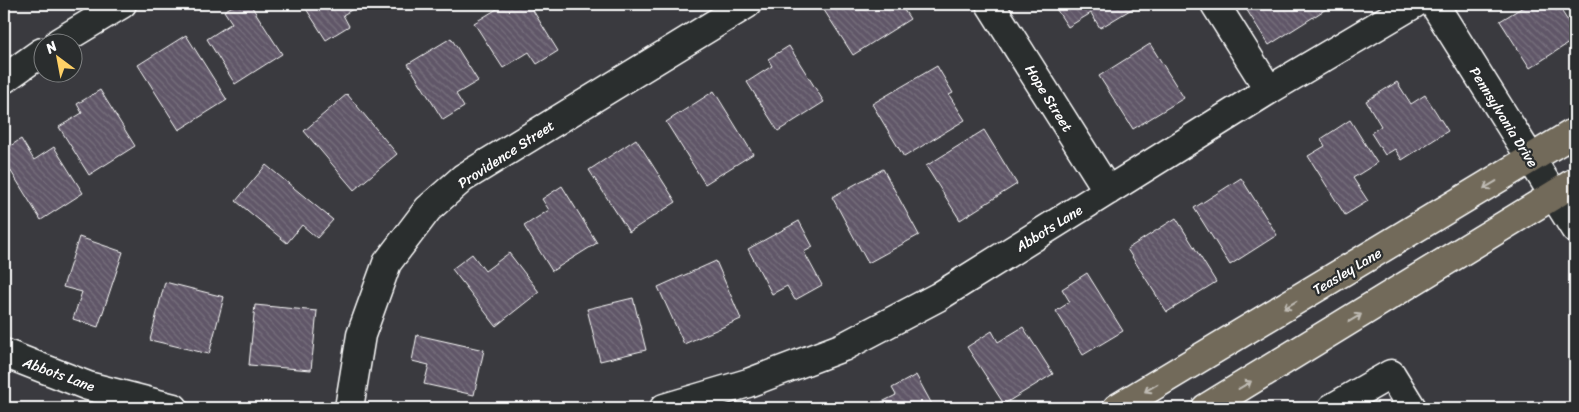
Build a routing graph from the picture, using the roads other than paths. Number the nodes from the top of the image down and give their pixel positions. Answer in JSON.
{"nodes":[{"id":1,"x":122,"y":4,"type":"edge"},
{"id":2,"x":747,"y":4,"type":"edge"},
{"id":3,"x":990,"y":4,"type":"edge"},
{"id":4,"x":1215,"y":4,"type":"edge"},
{"id":5,"x":1414,"y":4,"type":"edge"},
{"id":6,"x":1434,"y":4,"type":"edge"},
{"id":7,"x":76,"y":32,"type":"edge"},
{"id":8,"x":32,"y":59,"type":"edge"},
{"id":9,"x":4,"y":78,"type":"edge"},
{"id":10,"x":1269,"y":90,"type":"junction"},
{"id":11,"x":1575,"y":132,"type":"edge"},
{"id":12,"x":1531,"y":160,"type":"junction"},
{"id":13,"x":1564,"y":188,"type":"edge"},
{"id":14,"x":1108,"y":191,"type":"junction"},
{"id":15,"x":1575,"y":229,"type":"edge"},
{"id":16,"x":4,"y":353,"type":"edge"},
{"id":17,"x":174,"y":408,"type":"edge"},
{"id":18,"x":349,"y":408,"type":"edge"},
{"id":19,"x":664,"y":408,"type":"edge"},
{"id":20,"x":1117,"y":408,"type":"edge"},
{"id":21,"x":1206,"y":408,"type":"edge"},
{"id":22,"x":1332,"y":408,"type":"edge"},
{"id":23,"x":1412,"y":408,"type":"edge"}],
"edges":[{"from":1,"to":7,"type":"street"},
{"from":2,"to":18,"type":"street","name":"Providence Street"},
{"from":3,"to":14,"type":"street","name":"Hope Street"},
{"from":4,"to":10,"type":"street"},
{"from":5,"to":10,"type":"street","name":"Abbots Lane"},
{"from":6,"to":12,"type":"street","name":"Pennsylvania Drive"},
{"from":8,"to":9,"type":"street"},
{"from":10,"to":14,"type":"street","name":"Abbots Lane"},
{"from":11,"to":12,"type":"main road","name":"Teasley Lane"},
{"from":12,"to":13,"type":"street","name":"Pennsylvania Drive"},
{"from":12,"to":20,"type":"main road","name":"Teasley Lane","one_way":true},
{"from":13,"to":15,"type":"street","name":"Pennsylvania Drive"},
{"from":21,"to":13,"type":"main road","one_way":true},
{"from":14,"to":19,"type":"street","name":"Abbots Lane"},
{"from":16,"to":17,"type":"street","name":"Abbots Lane"},
{"from":22,"to":23,"type":"street"}]}
